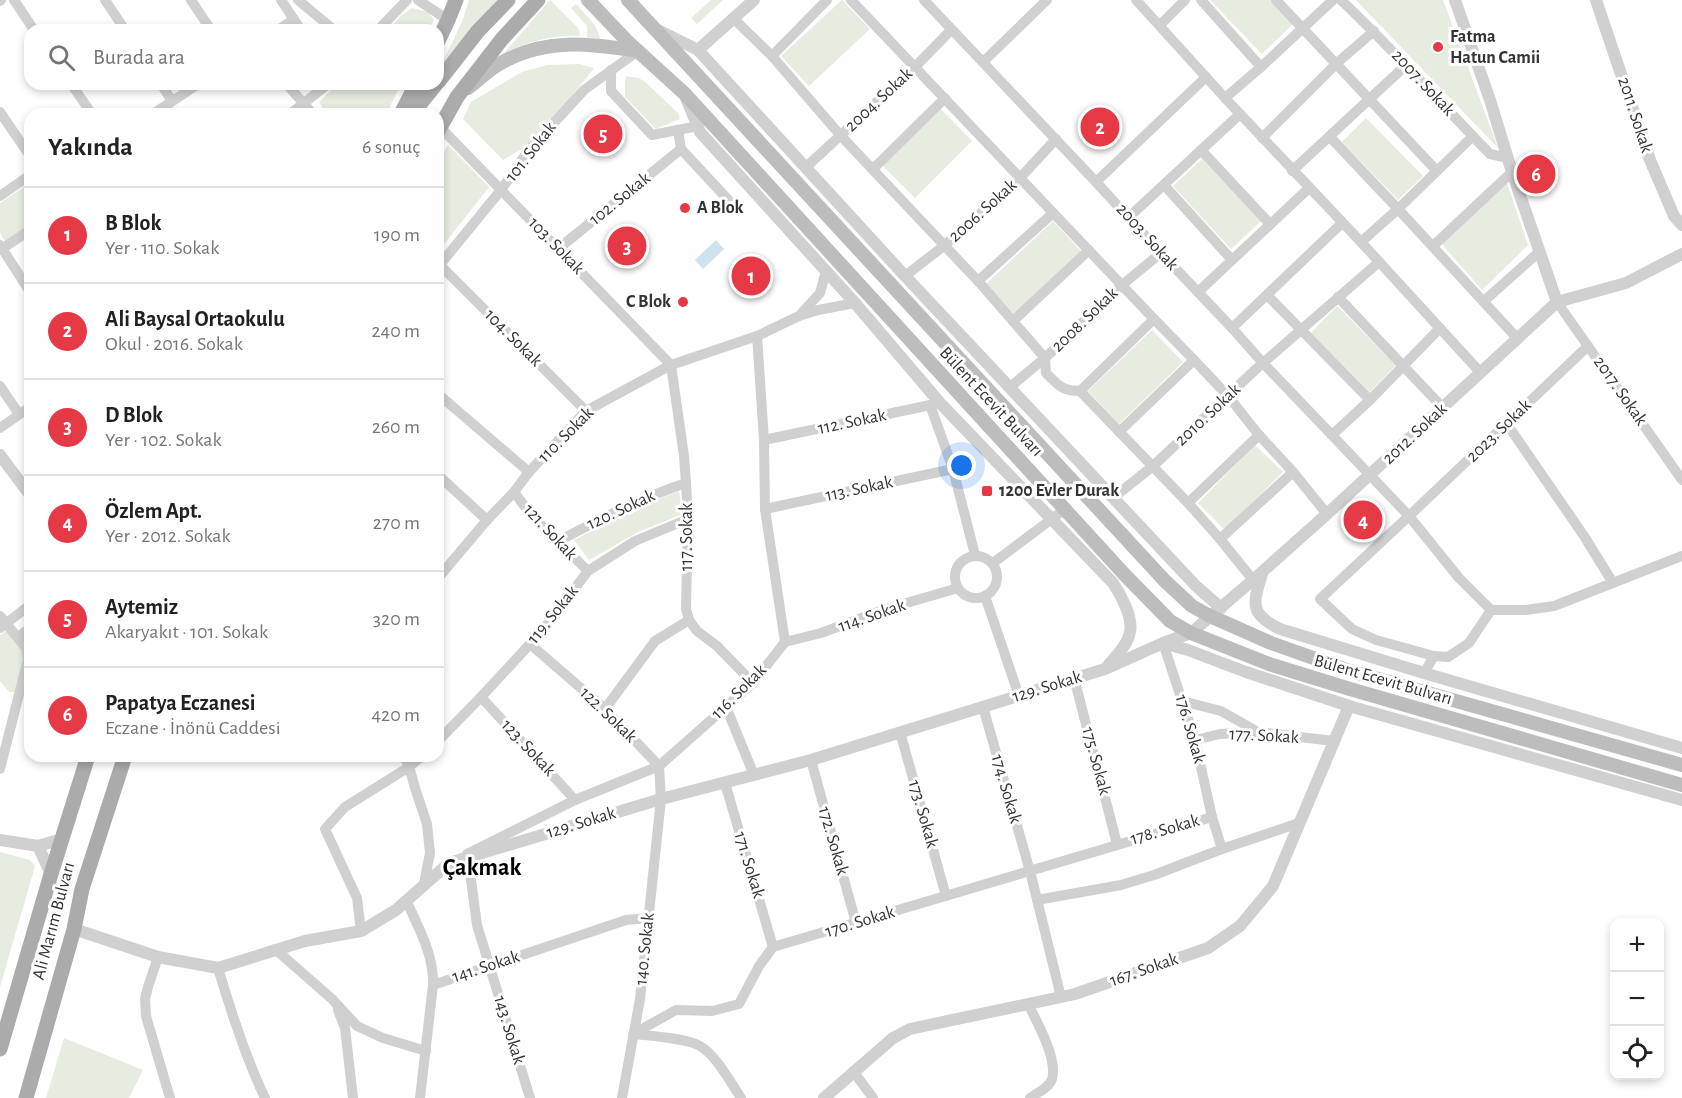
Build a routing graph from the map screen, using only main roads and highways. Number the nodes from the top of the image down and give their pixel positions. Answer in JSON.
{"nodes":[{"id":1,"x":456,"y":0,"type":"edge"},
{"id":2,"x":508,"y":0,"type":"edge"},
{"id":3,"x":538,"y":0,"type":"edge"},
{"id":4,"x":588,"y":0,"type":"edge"},
{"id":5,"x":628,"y":0,"type":"edge"},
{"id":6,"x":444,"y":28,"type":"edge"},
{"id":7,"x":638,"y":51,"type":"junction"},
{"id":8,"x":444,"y":74,"type":"edge"},
{"id":9,"x":413,"y":90,"type":"edge"},
{"id":10,"x":431,"y":90,"type":"edge"},
{"id":11,"x":456,"y":97,"type":"junction"},
{"id":12,"x":404,"y":108,"type":"edge"},
{"id":13,"x":417,"y":108,"type":"edge"},
{"id":14,"x":444,"y":120,"type":"edge"},
{"id":15,"x":86,"y":762,"type":"edge"},
{"id":16,"x":123,"y":762,"type":"edge"},
{"id":17,"x":1682,"y":765,"type":"edge"},
{"id":18,"x":1682,"y":785,"type":"edge"},
{"id":19,"x":0,"y":1049,"type":"edge"},
{"id":20,"x":26,"y":1098,"type":"edge"}],
"edges":[{"from":1,"to":6,"type":"main road"},
{"from":2,"to":8,"type":"main road"},
{"from":3,"to":11,"type":"main road"},
{"from":4,"to":7,"type":"main road","name":"Bülent Ecevit Bulvarı"},
{"from":5,"to":17,"type":"main road","name":"Bülent Ecevit Bulvarı"},
{"from":7,"to":11,"type":"main road"},
{"from":7,"to":18,"type":"main road","name":"Bülent Ecevit Bulvarı"},
{"from":9,"to":12,"type":"main road"},
{"from":10,"to":13,"type":"main road"},
{"from":11,"to":14,"type":"main road"},
{"from":15,"to":19,"type":"main road","name":"Ali Marım Bulvarı"},
{"from":16,"to":20,"type":"main road","name":"Ali Marım Bulvarı"}]}
